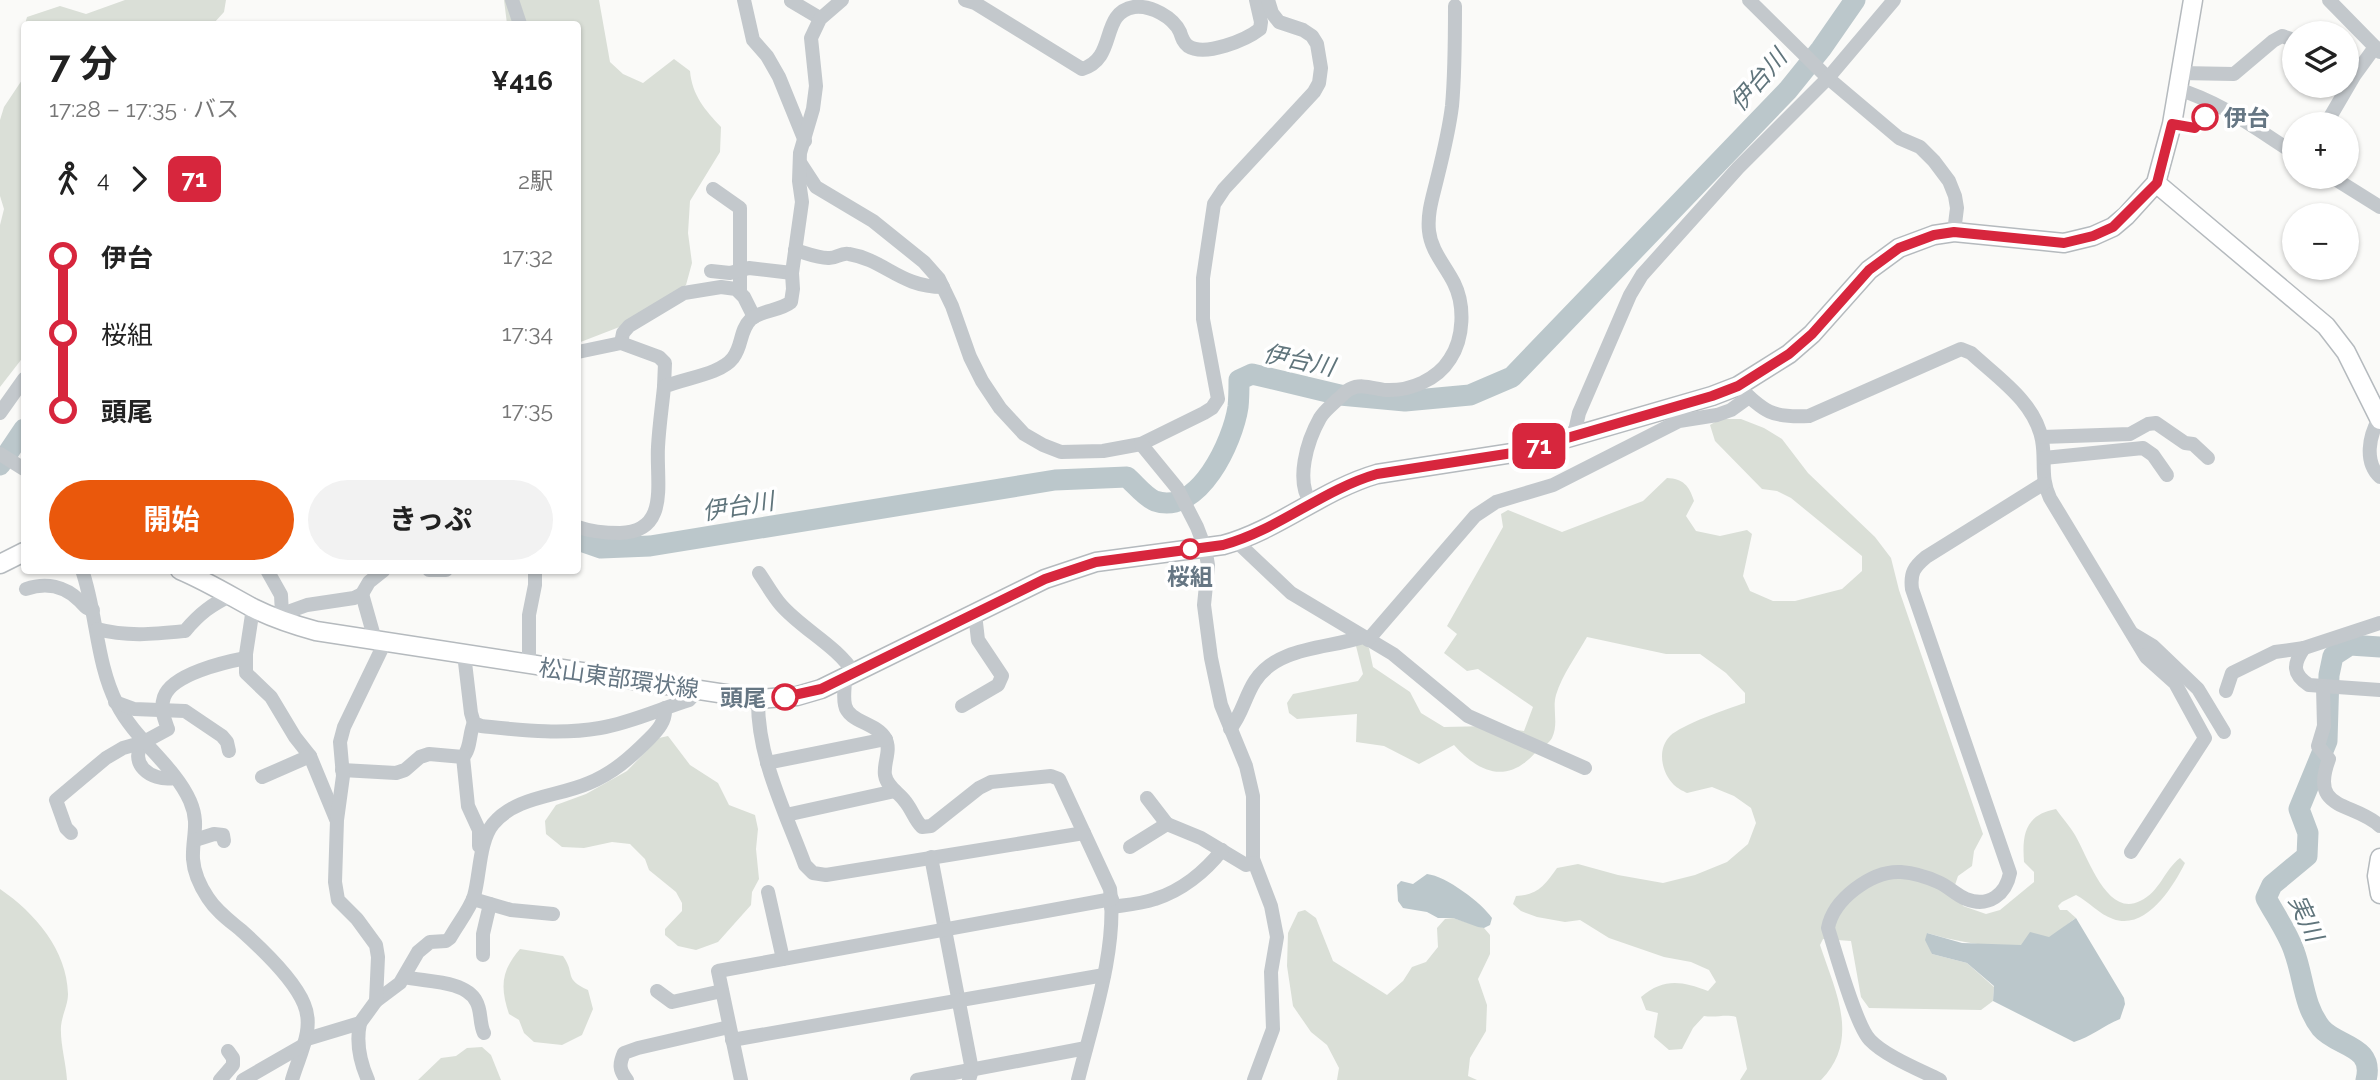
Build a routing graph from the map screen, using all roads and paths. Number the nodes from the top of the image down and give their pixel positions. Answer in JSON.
{"nodes":[{"id":1,"x":512,"y":0,"type":"edge"},
{"id":2,"x":744,"y":0,"type":"edge"},
{"id":3,"x":842,"y":0,"type":"edge"},
{"id":4,"x":965,"y":0,"type":"edge"},
{"id":5,"x":1256,"y":0,"type":"edge"},
{"id":6,"x":1268,"y":0,"type":"edge"},
{"id":7,"x":1749,"y":0,"type":"edge"},
{"id":8,"x":1894,"y":0,"type":"edge"},
{"id":9,"x":2193,"y":0,"type":"edge"},
{"id":10,"x":2329,"y":0,"type":"edge"},
{"id":11,"x":791,"y":1,"type":"edge"},
{"id":12,"x":1454,"y":2,"type":"edge"},
{"id":13,"x":818,"y":13,"type":"junction"},
{"id":14,"x":519,"y":21,"type":"edge"},
{"id":15,"x":2282,"y":36,"type":"edge"},
{"id":16,"x":2378,"y":50,"type":"edge"},
{"id":17,"x":1828,"y":78,"type":"junction"},
{"id":18,"x":2179,"y":81,"type":"junction"},
{"id":19,"x":2333,"y":112,"type":"edge"},
{"id":20,"x":805,"y":141,"type":"junction"},
{"id":21,"x":2282,"y":145,"type":"edge"},
{"id":22,"x":801,"y":164,"type":"junction"},
{"id":23,"x":2157,"y":183,"type":"junction"},
{"id":24,"x":713,"y":189,"type":"dead end"},
{"id":25,"x":2351,"y":189,"type":"edge"},
{"id":26,"x":2380,"y":207,"type":"edge"},
{"id":27,"x":1954,"y":232,"type":"junction"},
{"id":28,"x":795,"y":250,"type":"junction"},
{"id":29,"x":741,"y":270,"type":"junction"},
{"id":30,"x":711,"y":271,"type":"dead end"},
{"id":31,"x":792,"y":273,"type":"junction"},
{"id":32,"x":943,"y":287,"type":"junction"},
{"id":33,"x":740,"y":292,"type":"junction"},
{"id":34,"x":754,"y":317,"type":"junction"},
{"id":35,"x":621,"y":343,"type":"junction"},
{"id":36,"x":581,"y":351,"type":"edge"},
{"id":37,"x":21,"y":383,"type":"edge"},
{"id":38,"x":664,"y":387,"type":"junction"},
{"id":39,"x":1744,"y":391,"type":"junction"},
{"id":40,"x":0,"y":413,"type":"edge"},
{"id":41,"x":2380,"y":419,"type":"edge"},
{"id":42,"x":1574,"y":435,"type":"junction"},
{"id":43,"x":2042,"y":437,"type":"junction"},
{"id":44,"x":1140,"y":444,"type":"junction"},
{"id":45,"x":0,"y":454,"type":"edge"},
{"id":46,"x":2044,"y":457,"type":"junction"},
{"id":47,"x":2207,"y":458,"type":"dead end"},
{"id":48,"x":21,"y":466,"type":"edge"},
{"id":49,"x":2167,"y":475,"type":"dead end"},
{"id":50,"x":2380,"y":477,"type":"edge"},
{"id":51,"x":2043,"y":484,"type":"junction"},
{"id":52,"x":1311,"y":503,"type":"junction"},
{"id":53,"x":581,"y":528,"type":"edge"},
{"id":54,"x":1237,"y":541,"type":"junction"},
{"id":55,"x":1205,"y":548,"type":"junction"},
{"id":56,"x":21,"y":553,"type":"edge"},
{"id":57,"x":2,"y":557,"type":"edge"},
{"id":58,"x":759,"y":573,"type":"dead end"},
{"id":59,"x":83,"y":574,"type":"edge"},
{"id":60,"x":188,"y":574,"type":"edge"},
{"id":61,"x":269,"y":574,"type":"edge"},
{"id":62,"x":379,"y":574,"type":"edge"},
{"id":63,"x":535,"y":574,"type":"edge"},
{"id":64,"x":26,"y":589,"type":"dead end"},
{"id":65,"x":362,"y":594,"type":"junction"},
{"id":66,"x":232,"y":595,"type":"junction"},
{"id":67,"x":253,"y":608,"type":"junction"},
{"id":68,"x":93,"y":610,"type":"junction"},
{"id":69,"x":975,"y":614,"type":"junction"},
{"id":70,"x":281,"y":617,"type":"junction"},
{"id":71,"x":2380,"y":623,"type":"edge"},
{"id":72,"x":97,"y":629,"type":"junction"},
{"id":73,"x":2133,"y":634,"type":"junction"},
{"id":74,"x":1365,"y":638,"type":"junction"},
{"id":75,"x":380,"y":641,"type":"junction"},
{"id":76,"x":2304,"y":648,"type":"junction"},
{"id":77,"x":464,"y":654,"type":"junction"},
{"id":78,"x":246,"y":658,"type":"junction"},
{"id":79,"x":529,"y":665,"type":"junction"},
{"id":80,"x":850,"y":676,"type":"junction"},
{"id":81,"x":2328,"y":687,"type":"junction"},
{"id":82,"x":699,"y":689,"type":"junction"},
{"id":83,"x":2380,"y":690,"type":"edge"},
{"id":84,"x":2226,"y":691,"type":"dead end"},
{"id":85,"x":758,"y":699,"type":"junction"},
{"id":86,"x":115,"y":702,"type":"junction"},
{"id":87,"x":962,"y":706,"type":"dead end"},
{"id":88,"x":665,"y":708,"type":"junction"},
{"id":89,"x":163,"y":710,"type":"junction"},
{"id":90,"x":474,"y":723,"type":"junction"},
{"id":91,"x":1230,"y":729,"type":"junction"},
{"id":92,"x":2224,"y":732,"type":"dead end"},
{"id":93,"x":886,"y":739,"type":"junction"},
{"id":94,"x":144,"y":742,"type":"junction"},
{"id":95,"x":229,"y":751,"type":"dead end"},
{"id":96,"x":310,"y":756,"type":"junction"},
{"id":97,"x":463,"y":757,"type":"junction"},
{"id":98,"x":767,"y":763,"type":"junction"},
{"id":99,"x":1585,"y":768,"type":"dead end"},
{"id":100,"x":342,"y":770,"type":"junction"},
{"id":101,"x":262,"y":777,"type":"dead end"},
{"id":102,"x":895,"y":791,"type":"junction"},
{"id":103,"x":1147,"y":797,"type":"dead end"},
{"id":104,"x":786,"y":815,"type":"junction"},
{"id":105,"x":337,"y":820,"type":"junction"},
{"id":106,"x":1167,"y":824,"type":"junction"},
{"id":107,"x":2380,"y":826,"type":"edge"},
{"id":108,"x":71,"y":833,"type":"dead end"},
{"id":109,"x":1084,"y":833,"type":"junction"},
{"id":110,"x":195,"y":840,"type":"junction"},
{"id":111,"x":224,"y":841,"type":"dead end"},
{"id":112,"x":1130,"y":847,"type":"dead end"},
{"id":113,"x":1222,"y":850,"type":"junction"},
{"id":114,"x":2131,"y":852,"type":"dead end"},
{"id":115,"x":932,"y":857,"type":"junction"},
{"id":116,"x":2380,"y":858,"type":"edge"},
{"id":117,"x":481,"y":860,"type":"junction"},
{"id":118,"x":1254,"y":863,"type":"junction"},
{"id":119,"x":768,"y":892,"type":"dead end"},
{"id":120,"x":2380,"y":894,"type":"edge"},
{"id":121,"x":473,"y":900,"type":"junction"},
{"id":122,"x":1111,"y":903,"type":"junction"},
{"id":123,"x":490,"y":904,"type":"junction"},
{"id":124,"x":553,"y":914,"type":"dead end"},
{"id":125,"x":944,"y":929,"type":"junction"},
{"id":126,"x":484,"y":956,"type":"dead end"},
{"id":127,"x":783,"y":959,"type":"junction"},
{"id":128,"x":1104,"y":975,"type":"junction"},
{"id":129,"x":404,"y":977,"type":"junction"},
{"id":130,"x":657,"y":991,"type":"dead end"},
{"id":131,"x":722,"y":991,"type":"junction"},
{"id":132,"x":376,"y":1001,"type":"junction"},
{"id":133,"x":958,"y":1001,"type":"junction"},
{"id":134,"x":360,"y":1023,"type":"junction"},
{"id":135,"x":484,"y":1033,"type":"dead end"},
{"id":136,"x":730,"y":1034,"type":"junction"},
{"id":137,"x":304,"y":1043,"type":"junction"},
{"id":138,"x":1086,"y":1048,"type":"junction"},
{"id":139,"x":228,"y":1051,"type":"dead end"},
{"id":140,"x":970,"y":1075,"type":"edge"},
{"id":141,"x":220,"y":1080,"type":"edge"},
{"id":142,"x":243,"y":1080,"type":"edge"},
{"id":143,"x":292,"y":1080,"type":"edge"},
{"id":144,"x":368,"y":1080,"type":"edge"},
{"id":145,"x":627,"y":1080,"type":"edge"},
{"id":146,"x":741,"y":1080,"type":"edge"},
{"id":147,"x":918,"y":1080,"type":"edge"},
{"id":148,"x":1078,"y":1080,"type":"edge"},
{"id":149,"x":1254,"y":1080,"type":"edge"},
{"id":150,"x":1940,"y":1080,"type":"edge"}],
"edges":[{"from":1,"to":14,"type":"street"},
{"from":2,"to":20,"type":"street"},
{"from":3,"to":13,"type":"street"},
{"from":4,"to":5,"type":"street"},
{"from":6,"to":44,"type":"street"},
{"from":7,"to":17,"type":"street"},
{"from":8,"to":17,"type":"street"},
{"from":9,"to":18,"type":"main road"},
{"from":10,"to":16,"type":"street"},
{"from":11,"to":13,"type":"street"},
{"from":12,"to":52,"type":"street"},
{"from":13,"to":20,"type":"street"},
{"from":15,"to":18,"type":"street"},
{"from":16,"to":19,"type":"street"},
{"from":17,"to":27,"type":"street"},
{"from":17,"to":42,"type":"street"},
{"from":18,"to":21,"type":"street"},
{"from":18,"to":23,"type":"main road"},
{"from":20,"to":22,"type":"street"},
{"from":22,"to":28,"type":"street"},
{"from":22,"to":32,"type":"street"},
{"from":23,"to":27,"type":"main road","name":"松山東部環状線"},
{"from":23,"to":41,"type":"main road"},
{"from":24,"to":29,"type":"street"},
{"from":25,"to":26,"type":"street"},
{"from":27,"to":39,"type":"main road","name":"松山東部環状線"},
{"from":28,"to":31,"type":"street"},
{"from":28,"to":32,"type":"street"},
{"from":29,"to":30,"type":"street"},
{"from":29,"to":31,"type":"street"},
{"from":29,"to":33,"type":"street"},
{"from":31,"to":34,"type":"street"},
{"from":32,"to":44,"type":"street"},
{"from":33,"to":34,"type":"street"},
{"from":33,"to":35,"type":"street"},
{"from":34,"to":38,"type":"street"},
{"from":35,"to":36,"type":"street"},
{"from":35,"to":38,"type":"street"},
{"from":37,"to":40,"type":"street"},
{"from":38,"to":53,"type":"street"},
{"from":39,"to":42,"type":"main road","name":"松山東部環状線"},
{"from":39,"to":43,"type":"street"},
{"from":39,"to":74,"type":"street"},
{"from":41,"to":50,"type":"street"},
{"from":42,"to":52,"type":"main road","name":"松山東部環状線"},
{"from":43,"to":46,"type":"street"},
{"from":43,"to":47,"type":"street"},
{"from":44,"to":55,"type":"street"},
{"from":45,"to":48,"type":"street"},
{"from":46,"to":49,"type":"street"},
{"from":46,"to":51,"type":"street"},
{"from":51,"to":73,"type":"street"},
{"from":51,"to":150,"type":"street"},
{"from":52,"to":54,"type":"main road","name":"松山東部環状線"},
{"from":54,"to":55,"type":"main road","name":"松山東部環状線"},
{"from":54,"to":74,"type":"street"},
{"from":55,"to":69,"type":"main road","name":"松山東部環状線"},
{"from":55,"to":91,"type":"street"},
{"from":56,"to":57,"type":"main road"},
{"from":58,"to":80,"type":"street"},
{"from":59,"to":68,"type":"street"},
{"from":60,"to":66,"type":"main road","name":"松山東部環状線"},
{"from":61,"to":70,"type":"street"},
{"from":62,"to":65,"type":"street"},
{"from":63,"to":79,"type":"street"},
{"from":64,"to":68,"type":"street"},
{"from":65,"to":70,"type":"street"},
{"from":65,"to":75,"type":"street"},
{"from":66,"to":67,"type":"main road","name":"松山東部環状線"},
{"from":66,"to":72,"type":"street"},
{"from":67,"to":70,"type":"main road","name":"松山東部環状線"},
{"from":67,"to":78,"type":"street"},
{"from":68,"to":72,"type":"street"},
{"from":69,"to":80,"type":"main road","name":"松山東部環状線"},
{"from":69,"to":87,"type":"street"},
{"from":70,"to":75,"type":"main road","name":"松山東部環状線"},
{"from":71,"to":76,"type":"street"},
{"from":72,"to":86,"type":"street"},
{"from":73,"to":92,"type":"street"},
{"from":73,"to":114,"type":"street"},
{"from":74,"to":91,"type":"street"},
{"from":74,"to":99,"type":"street"},
{"from":75,"to":77,"type":"main road","name":"松山東部環状線"},
{"from":75,"to":100,"type":"street"},
{"from":76,"to":81,"type":"street"},
{"from":76,"to":84,"type":"street"},
{"from":77,"to":79,"type":"main road","name":"松山東部環状線"},
{"from":77,"to":90,"type":"street"},
{"from":78,"to":89,"type":"street"},
{"from":78,"to":96,"type":"street"},
{"from":79,"to":82,"type":"main road","name":"松山東部環状線"},
{"from":80,"to":85,"type":"main road","name":"松山東部環状線"},
{"from":80,"to":93,"type":"street"},
{"from":81,"to":83,"type":"street"},
{"from":81,"to":107,"type":"street"},
{"from":82,"to":85,"type":"main road","name":"松山東部環状線"},
{"from":82,"to":88,"type":"street"},
{"from":85,"to":98,"type":"street"},
{"from":86,"to":89,"type":"street"},
{"from":86,"to":94,"type":"street"},
{"from":88,"to":90,"type":"street"},
{"from":88,"to":117,"type":"street"},
{"from":89,"to":94,"type":"street"},
{"from":89,"to":95,"type":"street"},
{"from":90,"to":97,"type":"street"},
{"from":91,"to":118,"type":"street"},
{"from":93,"to":98,"type":"street"},
{"from":93,"to":102,"type":"street"},
{"from":94,"to":108,"type":"street"},
{"from":94,"to":110,"type":"street"},
{"from":96,"to":101,"type":"street"},
{"from":96,"to":105,"type":"street"},
{"from":97,"to":100,"type":"street"},
{"from":97,"to":117,"type":"street"},
{"from":98,"to":104,"type":"street"},
{"from":100,"to":105,"type":"street"},
{"from":102,"to":104,"type":"street"},
{"from":102,"to":109,"type":"street"},
{"from":103,"to":106,"type":"street"},
{"from":104,"to":115,"type":"street"},
{"from":105,"to":132,"type":"street"},
{"from":106,"to":112,"type":"street"},
{"from":106,"to":113,"type":"street"},
{"from":109,"to":115,"type":"street"},
{"from":109,"to":122,"type":"street"},
{"from":110,"to":111,"type":"street"},
{"from":110,"to":137,"type":"street"},
{"from":113,"to":118,"type":"street"},
{"from":113,"to":122,"type":"street"},
{"from":115,"to":125,"type":"street"},
{"from":116,"to":120,"type":"main road"},
{"from":117,"to":121,"type":"street"},
{"from":118,"to":149,"type":"street"},
{"from":119,"to":127,"type":"street"},
{"from":121,"to":123,"type":"street"},
{"from":121,"to":129,"type":"street"},
{"from":122,"to":125,"type":"street"},
{"from":122,"to":128,"type":"street"},
{"from":123,"to":124,"type":"street"},
{"from":123,"to":126,"type":"street"},
{"from":125,"to":127,"type":"street"},
{"from":125,"to":133,"type":"street"},
{"from":127,"to":131,"type":"street"},
{"from":128,"to":133,"type":"street"},
{"from":128,"to":138,"type":"street"},
{"from":129,"to":132,"type":"street"},
{"from":129,"to":135,"type":"street"},
{"from":130,"to":131,"type":"street"},
{"from":131,"to":136,"type":"street"},
{"from":132,"to":134,"type":"street"},
{"from":133,"to":136,"type":"street"},
{"from":133,"to":140,"type":"street"},
{"from":134,"to":137,"type":"street"},
{"from":134,"to":144,"type":"street"},
{"from":136,"to":145,"type":"street"},
{"from":136,"to":146,"type":"street"},
{"from":137,"to":142,"type":"street"},
{"from":137,"to":143,"type":"street"},
{"from":138,"to":140,"type":"street"},
{"from":138,"to":148,"type":"street"},
{"from":139,"to":141,"type":"street"},
{"from":140,"to":147,"type":"street"}]}
